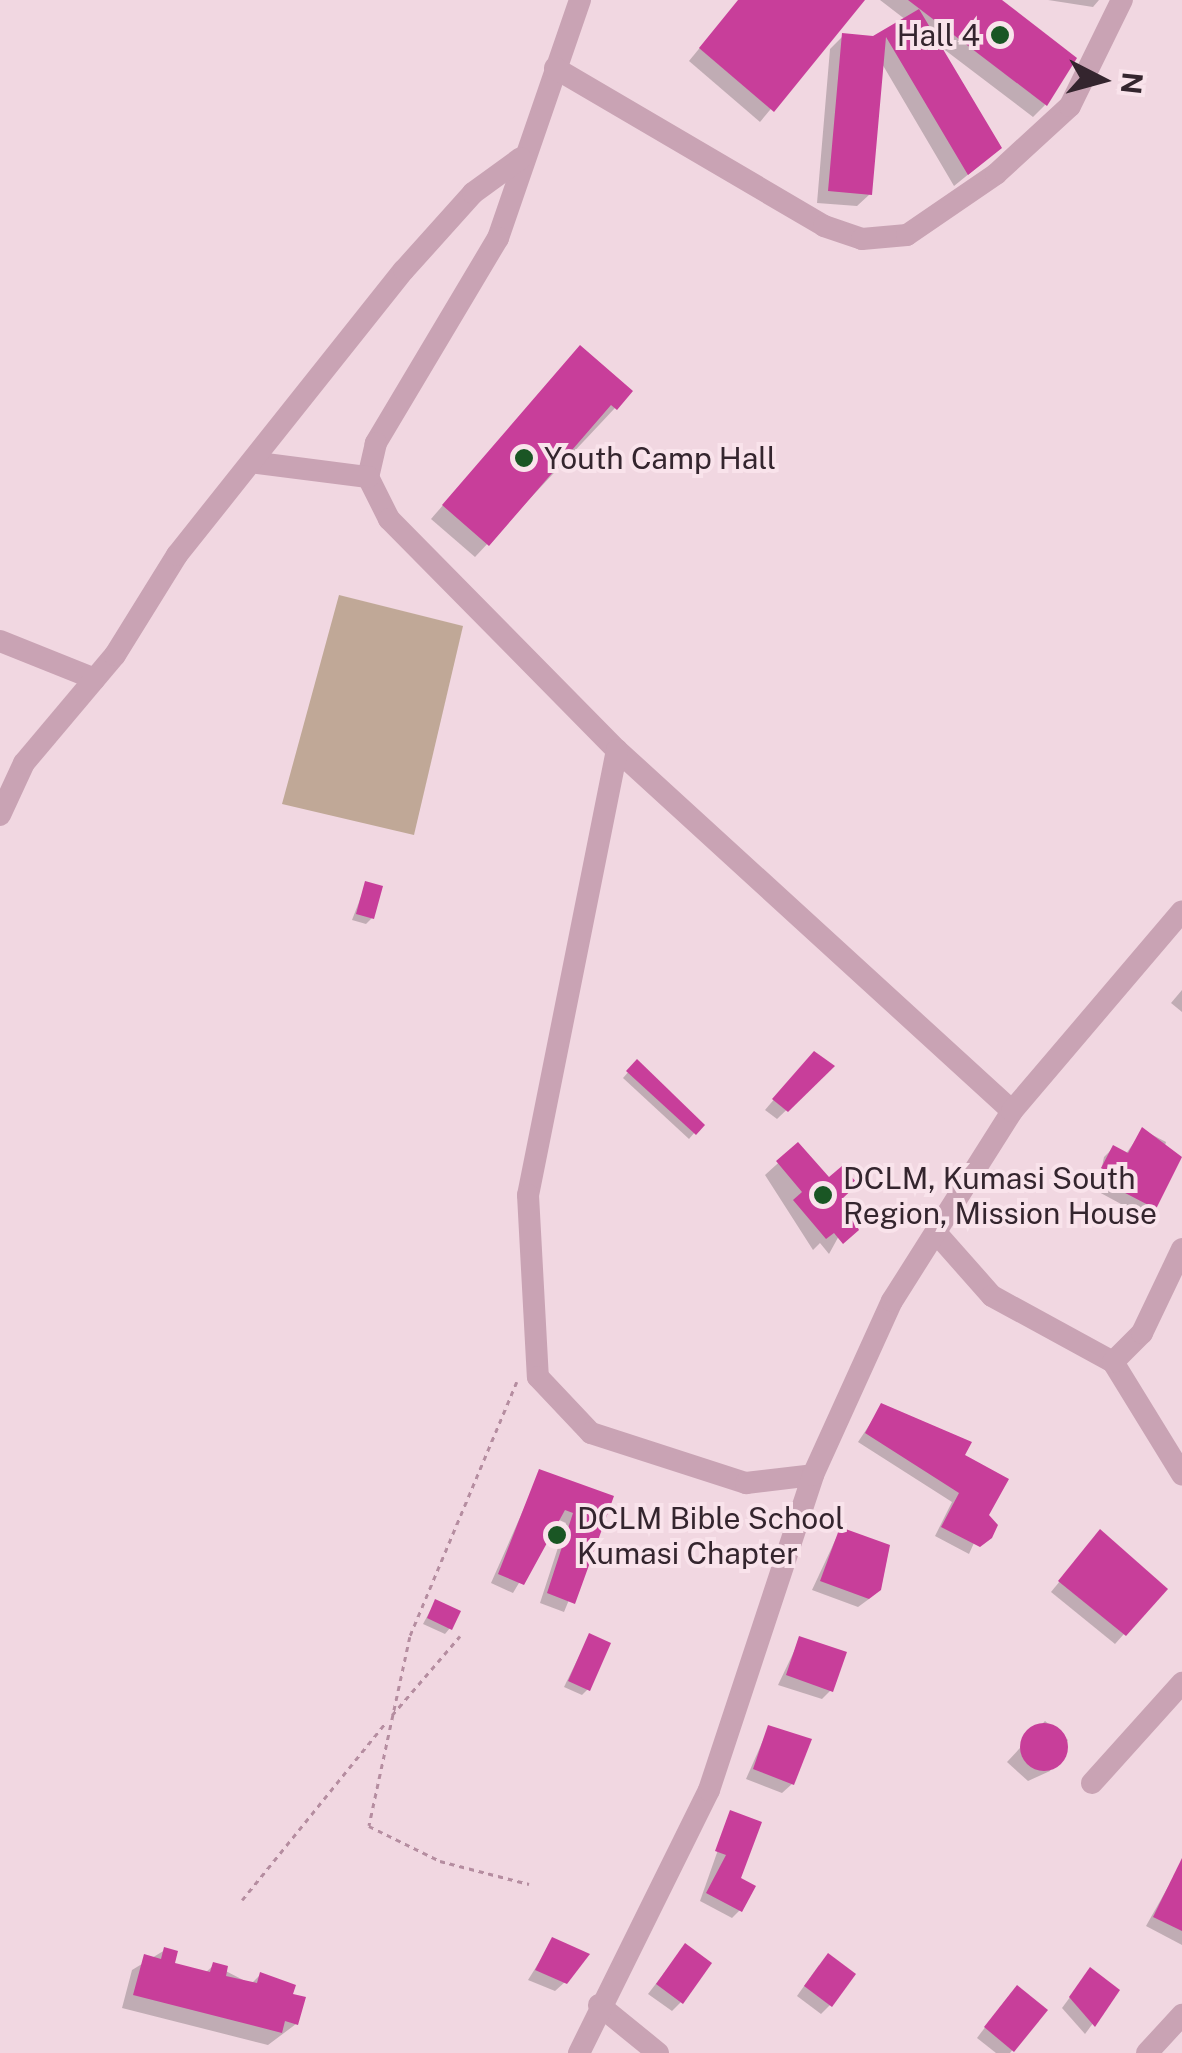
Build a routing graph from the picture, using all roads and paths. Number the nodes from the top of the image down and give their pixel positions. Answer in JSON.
{"nodes":[{"id":1,"x":580,"y":0,"type":"edge"},
{"id":2,"x":1122,"y":0,"type":"edge"},
{"id":3,"x":554,"y":68,"type":"junction"},
{"id":4,"x":520,"y":158,"type":"junction"},
{"id":5,"x":258,"y":463,"type":"junction"},
{"id":6,"x":368,"y":476,"type":"junction"},
{"id":7,"x":0,"y":641,"type":"edge"},
{"id":8,"x":95,"y":680,"type":"junction"},
{"id":9,"x":617,"y":750,"type":"junction"},
{"id":10,"x":0,"y":814,"type":"edge"},
{"id":11,"x":1182,"y":911,"type":"edge"},
{"id":12,"x":1012,"y":1111,"type":"junction"},
{"id":13,"x":938,"y":1235,"type":"junction"},
{"id":14,"x":1182,"y":1249,"type":"edge"},
{"id":15,"x":1114,"y":1362,"type":"junction"},
{"id":16,"x":518,"y":1378,"type":"dead end"},
{"id":17,"x":1182,"y":1474,"type":"edge"},
{"id":18,"x":813,"y":1476,"type":"junction"},
{"id":19,"x":460,"y":1636,"type":"dead end"},
{"id":20,"x":1182,"y":1684,"type":"edge"},
{"id":21,"x":389,"y":1719,"type":"junction"},
{"id":22,"x":1092,"y":1782,"type":"dead end"},
{"id":23,"x":529,"y":1884,"type":"dead end"},
{"id":24,"x":242,"y":1900,"type":"dead end"},
{"id":25,"x":599,"y":2005,"type":"junction"},
{"id":26,"x":1182,"y":2014,"type":"edge"},
{"id":27,"x":578,"y":2053,"type":"edge"},
{"id":28,"x":658,"y":2053,"type":"edge"},
{"id":29,"x":1147,"y":2053,"type":"edge"}],
"edges":[{"from":1,"to":3,"type":"street"},
{"from":2,"to":3,"type":"street"},
{"from":3,"to":4,"type":"street"},
{"from":4,"to":5,"type":"street"},
{"from":4,"to":6,"type":"street"},
{"from":5,"to":6,"type":"street"},
{"from":5,"to":8,"type":"street"},
{"from":6,"to":9,"type":"street"},
{"from":7,"to":8,"type":"street"},
{"from":8,"to":10,"type":"street"},
{"from":9,"to":12,"type":"street"},
{"from":9,"to":18,"type":"street"},
{"from":11,"to":12,"type":"street"},
{"from":12,"to":13,"type":"street"},
{"from":13,"to":15,"type":"street"},
{"from":13,"to":18,"type":"street"},
{"from":14,"to":15,"type":"street"},
{"from":15,"to":17,"type":"street"},
{"from":16,"to":21,"type":"path"},
{"from":18,"to":25,"type":"street"},
{"from":19,"to":21,"type":"path"},
{"from":20,"to":22,"type":"street"},
{"from":21,"to":23,"type":"path"},
{"from":21,"to":24,"type":"path"},
{"from":25,"to":27,"type":"street"},
{"from":25,"to":28,"type":"street"},
{"from":26,"to":29,"type":"street"}]}
